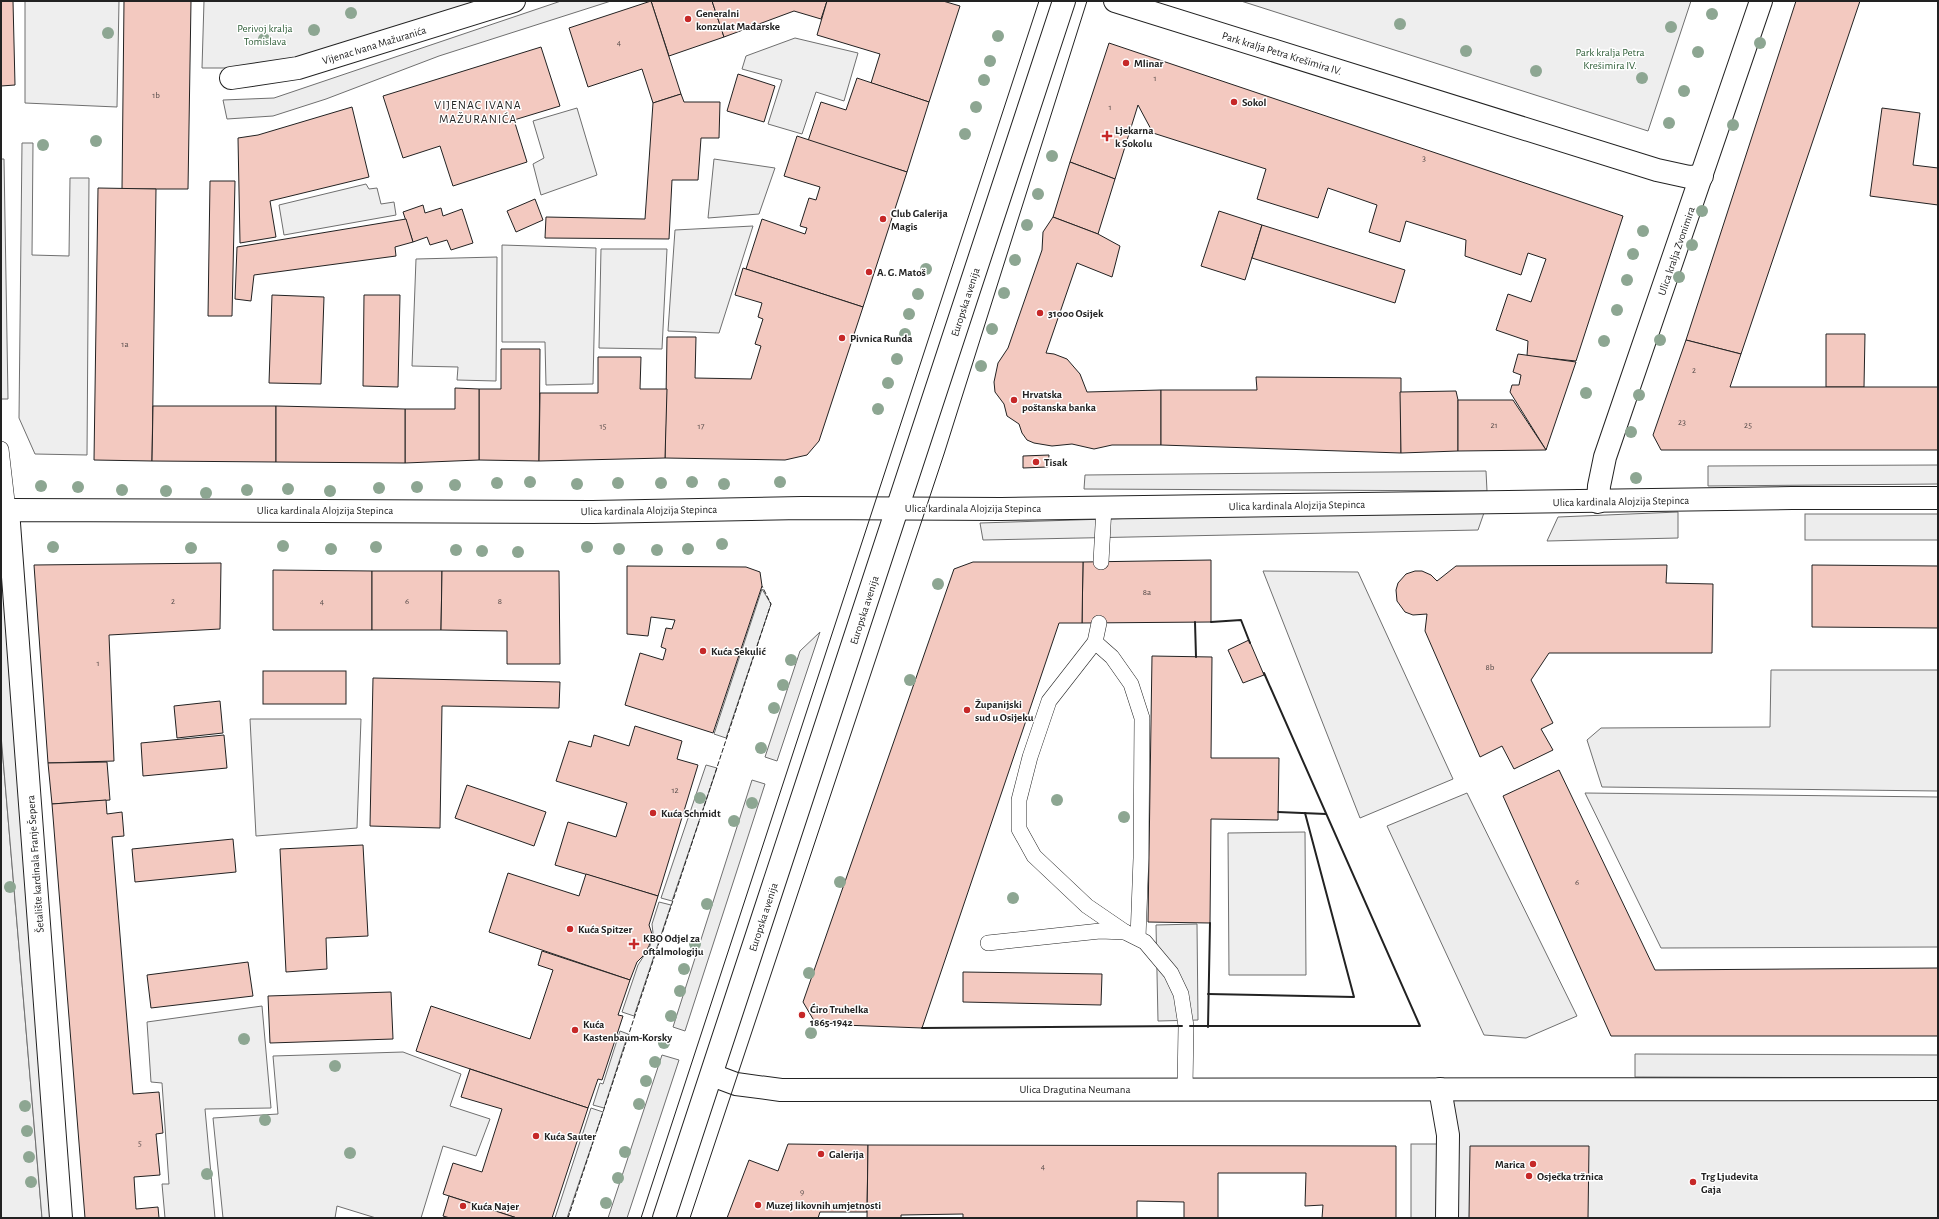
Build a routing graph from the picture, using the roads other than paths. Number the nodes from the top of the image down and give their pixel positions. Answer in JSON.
{"nodes":[{"id":1,"x":514,"y":1,"type":"edge"},
{"id":2,"x":1064,"y":1,"type":"edge"},
{"id":3,"x":1115,"y":1,"type":"edge"},
{"id":4,"x":1761,"y":1,"type":"edge"},
{"id":5,"x":231,"y":78,"type":"dead end"},
{"id":6,"x":1702,"y":176,"type":"junction"},
{"id":7,"x":1,"y":449,"type":"edge"},
{"id":8,"x":1938,"y":498,"type":"edge"},
{"id":9,"x":1598,"y":502,"type":"junction"},
{"id":10,"x":1104,"y":507,"type":"junction"},
{"id":11,"x":897,"y":508,"type":"junction"},
{"id":12,"x":8,"y":510,"type":"junction"},
{"id":13,"x":1101,"y":562,"type":"dead end"},
{"id":14,"x":1099,"y":623,"type":"dead end"},
{"id":15,"x":1095,"y":642,"type":"junction"},
{"id":16,"x":1132,"y":935,"type":"junction"},
{"id":17,"x":988,"y":943,"type":"dead end"},
{"id":18,"x":712,"y":1075,"type":"junction"},
{"id":19,"x":1185,"y":1088,"type":"junction"},
{"id":20,"x":1440,"y":1089,"type":"junction"},
{"id":21,"x":1938,"y":1089,"type":"edge"},
{"id":22,"x":61,"y":1218,"type":"edge"},
{"id":23,"x":664,"y":1218,"type":"edge"},
{"id":24,"x":1447,"y":1218,"type":"edge"}],
"edges":[{"from":1,"to":5,"type":"street","name":"Vijenac Ivana Mažuranića"},
{"from":2,"to":11,"type":"street","name":"Europska avenija"},
{"from":3,"to":6,"type":"street","name":"Park kralja Petra Krešimira IV."},
{"from":4,"to":6,"type":"street","name":"Ulica kralja Zvonimira"},
{"from":6,"to":9,"type":"street","name":"Ulica kralja Zvonimira"},
{"from":7,"to":12,"type":"lane"},
{"from":8,"to":9,"type":"street","name":"Ulica kardinala Alojzija Stepinca"},
{"from":9,"to":10,"type":"street","name":"Ulica kardinala Alojzija Stepinca"},
{"from":10,"to":11,"type":"street","name":"Ulica kardinala Alojzija Stepinca"},
{"from":10,"to":13,"type":"lane"},
{"from":11,"to":12,"type":"street","name":"Ulica kardinala Alojzija Stepinca"},
{"from":11,"to":18,"type":"street","name":"Europska avenija"},
{"from":12,"to":22,"type":"street","name":"Šetalište kardinala Franje Šepera"},
{"from":14,"to":15,"type":"lane"},
{"from":15,"to":16,"type":"lane"},
{"from":15,"to":16,"type":"lane"},
{"from":16,"to":17,"type":"lane"},
{"from":16,"to":19,"type":"lane"},
{"from":18,"to":19,"type":"street","name":"Ulica Dragutina Neumana"},
{"from":18,"to":23,"type":"street","name":"Europska avenija"},
{"from":19,"to":20,"type":"street","name":"Ulica Dragutina Neumana"},
{"from":20,"to":21,"type":"street"},
{"from":20,"to":24,"type":"street"}]}
